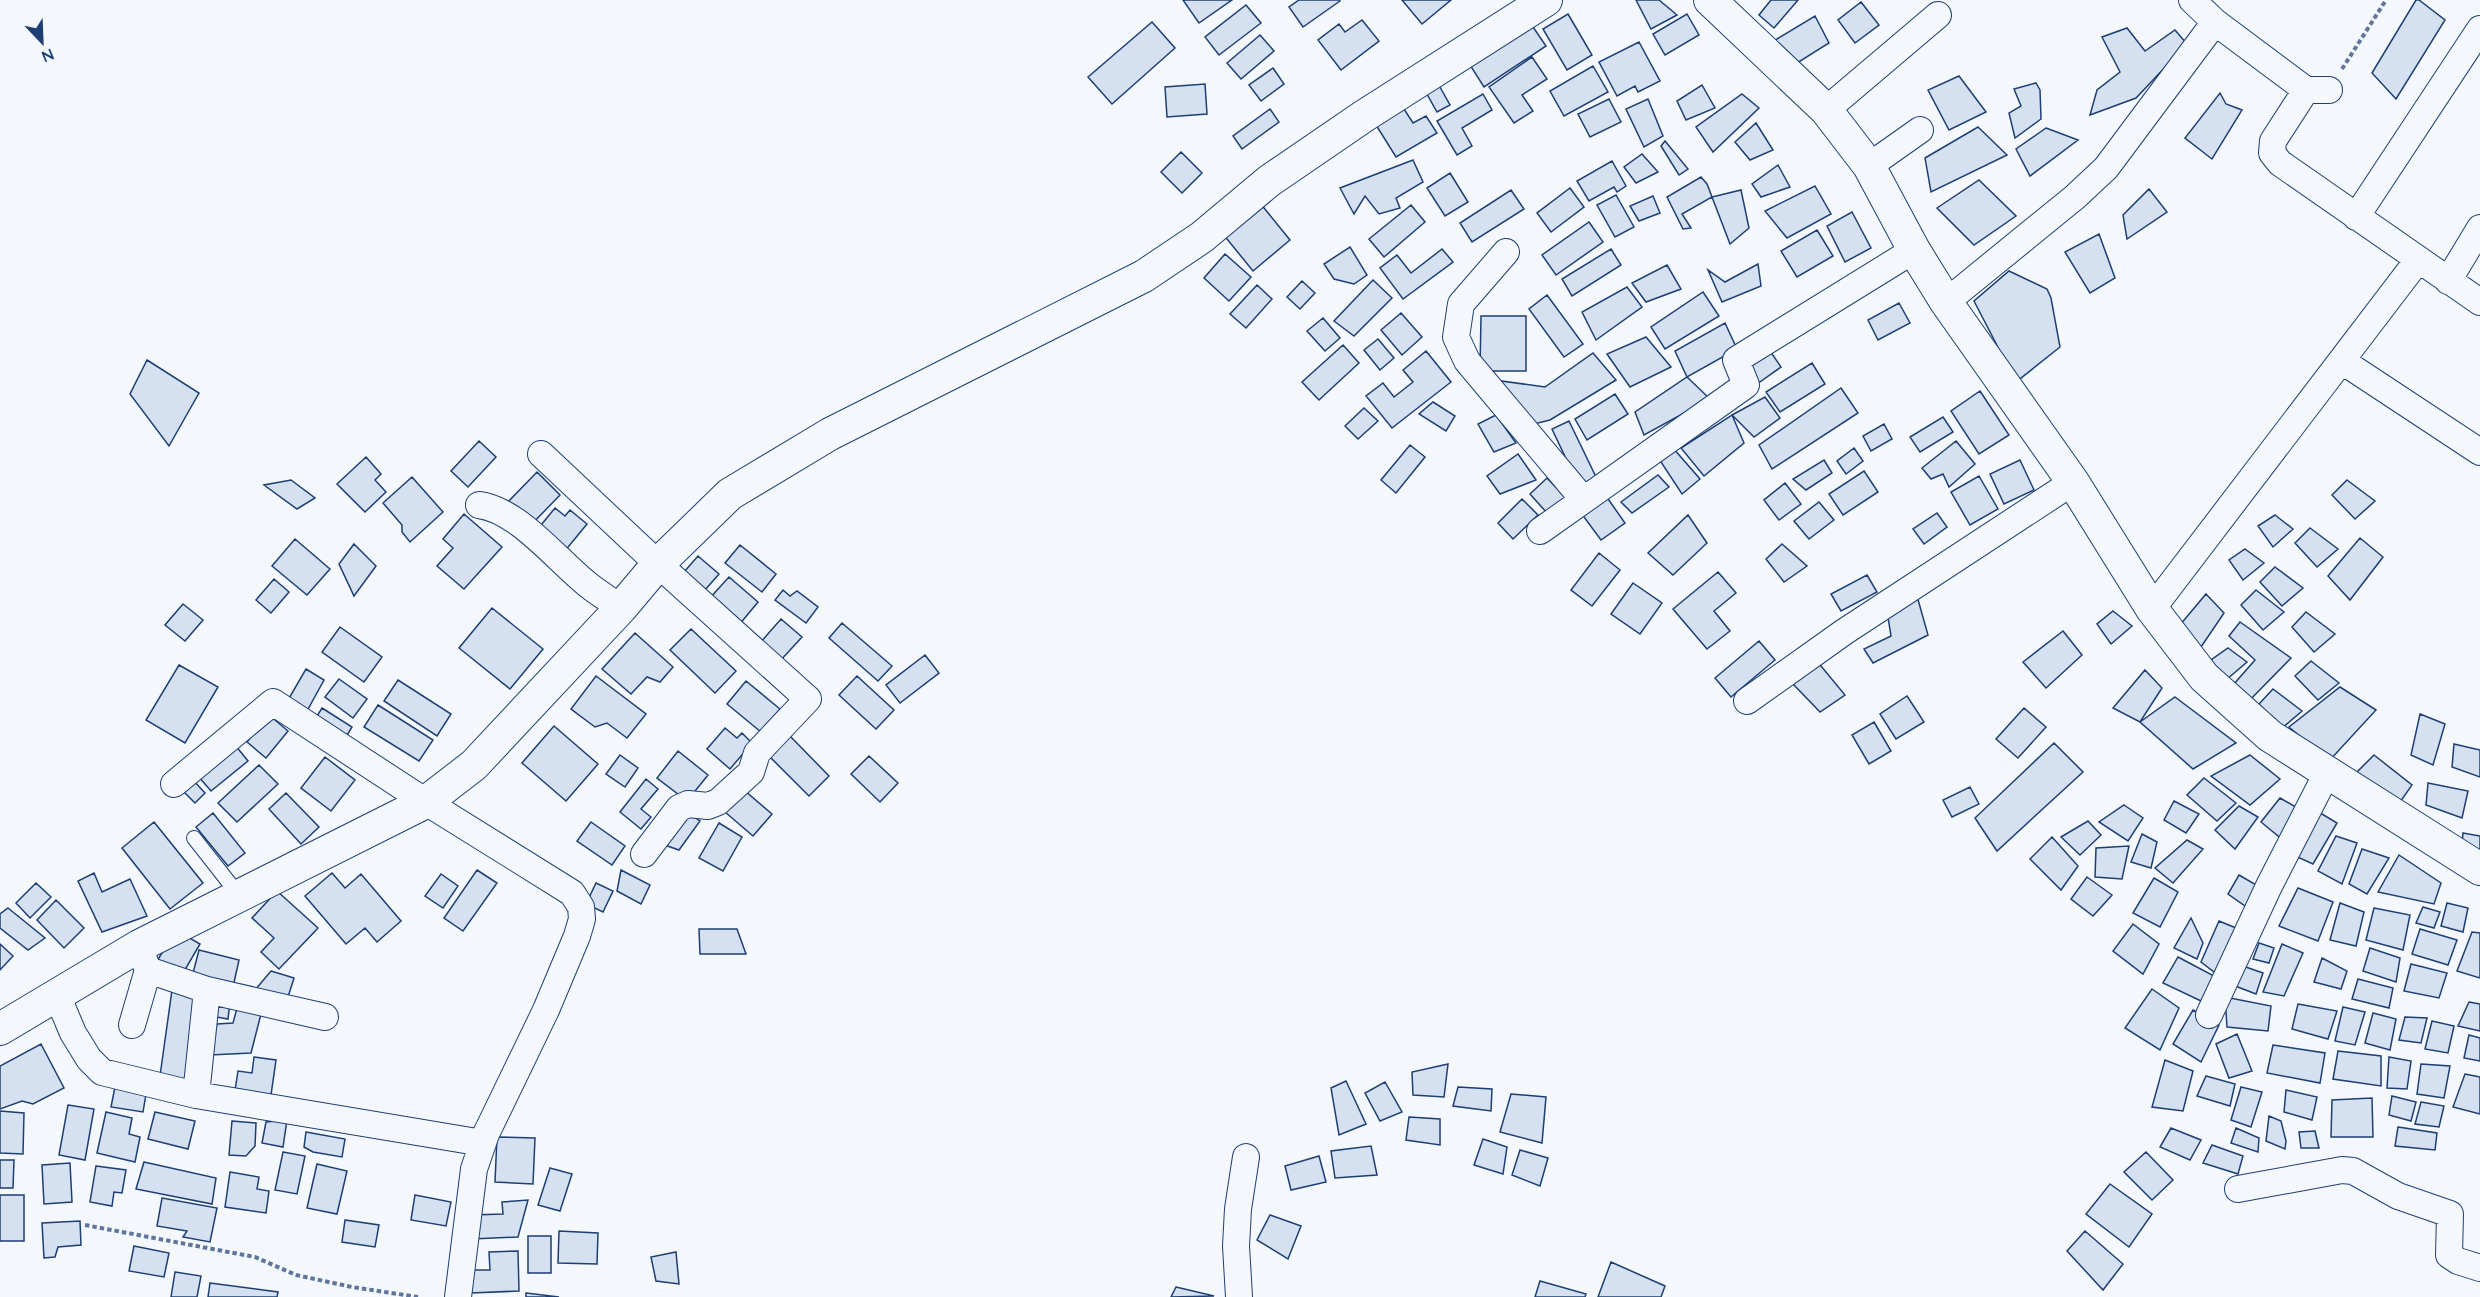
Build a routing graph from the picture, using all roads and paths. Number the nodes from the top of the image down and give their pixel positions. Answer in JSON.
{"nodes":[{"id":1,"x":1546,"y":0,"type":"edge"},
{"id":2,"x":1710,"y":0,"type":"edge"},
{"id":3,"x":2192,"y":0,"type":"edge"},
{"id":4,"x":2386,"y":0,"type":"edge"},
{"id":5,"x":1938,"y":15,"type":"dead end"},
{"id":6,"x":2216,"y":22,"type":"junction"},
{"id":7,"x":2480,"y":30,"type":"edge"},
{"id":8,"x":2318,"y":90,"type":"junction"},
{"id":9,"x":1826,"y":110,"type":"junction"},
{"id":10,"x":1920,"y":130,"type":"dead end"},
{"id":11,"x":1869,"y":166,"type":"junction"},
{"id":12,"x":2356,"y":217,"type":"junction"},
{"id":13,"x":2480,"y":228,"type":"edge"},
{"id":14,"x":1914,"y":250,"type":"junction"},
{"id":15,"x":1506,"y":252,"type":"dead end"},
{"id":16,"x":2418,"y":260,"type":"junction"},
{"id":17,"x":2448,"y":281,"type":"junction"},
{"id":18,"x":1946,"y":302,"type":"junction"},
{"id":19,"x":2480,"y":302,"type":"edge"},
{"id":20,"x":2342,"y":361,"type":"junction"},
{"id":21,"x":2480,"y":452,"type":"edge"},
{"id":22,"x":541,"y":454,"type":"dead end"},
{"id":23,"x":2073,"y":482,"type":"junction"},
{"id":24,"x":1584,"y":499,"type":"junction"},
{"id":25,"x":480,"y":505,"type":"dead end"},
{"id":26,"x":1540,"y":531,"type":"dead end"},
{"id":27,"x":658,"y":564,"type":"junction"},
{"id":28,"x":621,"y":608,"type":"junction"},
{"id":29,"x":2152,"y":609,"type":"junction"},
{"id":30,"x":1747,"y":701,"type":"dead end"},
{"id":31,"x":2327,"y":773,"type":"junction"},
{"id":32,"x":174,"y":784,"type":"dead end"},
{"id":33,"x":426,"y":802,"type":"junction"},
{"id":34,"x":194,"y":837,"type":"dead end"},
{"id":35,"x":644,"y":854,"type":"dead end"},
{"id":36,"x":2480,"y":869,"type":"edge"},
{"id":37,"x":238,"y":894,"type":"junction"},
{"id":38,"x":143,"y":958,"type":"junction"},
{"id":39,"x":207,"y":990,"type":"junction"},
{"id":40,"x":57,"y":995,"type":"junction"},
{"id":41,"x":2209,"y":1015,"type":"dead end"},
{"id":42,"x":325,"y":1017,"type":"dead end"},
{"id":43,"x":132,"y":1025,"type":"dead end"},
{"id":44,"x":0,"y":1029,"type":"edge"},
{"id":45,"x":196,"y":1095,"type":"junction"},
{"id":46,"x":483,"y":1143,"type":"junction"},
{"id":47,"x":1246,"y":1157,"type":"dead end"},
{"id":48,"x":2238,"y":1189,"type":"dead end"},
{"id":49,"x":86,"y":1225,"type":"dead end"},
{"id":50,"x":2480,"y":1268,"type":"edge"},
{"id":51,"x":418,"y":1297,"type":"edge"},
{"id":52,"x":458,"y":1297,"type":"edge"},
{"id":53,"x":1239,"y":1297,"type":"edge"}],
"edges":[{"from":1,"to":27,"type":"street"},
{"from":2,"to":9,"type":"street"},
{"from":3,"to":6,"type":"street"},
{"from":4,"to":8,"type":"path"},
{"from":5,"to":9,"type":"street"},
{"from":6,"to":8,"type":"street"},
{"from":6,"to":18,"type":"street"},
{"from":7,"to":12,"type":"street"},
{"from":8,"to":12,"type":"street"},
{"from":9,"to":11,"type":"street"},
{"from":10,"to":11,"type":"street"},
{"from":11,"to":14,"type":"street"},
{"from":12,"to":16,"type":"street"},
{"from":13,"to":17,"type":"street"},
{"from":14,"to":18,"type":"street"},
{"from":14,"to":24,"type":"street"},
{"from":15,"to":24,"type":"street"},
{"from":16,"to":17,"type":"street"},
{"from":16,"to":20,"type":"street"},
{"from":17,"to":19,"type":"street"},
{"from":18,"to":23,"type":"street"},
{"from":20,"to":21,"type":"street"},
{"from":20,"to":29,"type":"street"},
{"from":22,"to":27,"type":"street"},
{"from":23,"to":29,"type":"street"},
{"from":23,"to":30,"type":"street"},
{"from":24,"to":26,"type":"street"},
{"from":25,"to":28,"type":"street"},
{"from":27,"to":28,"type":"street"},
{"from":27,"to":35,"type":"street"},
{"from":28,"to":33,"type":"street"},
{"from":29,"to":31,"type":"street"},
{"from":31,"to":36,"type":"street"},
{"from":31,"to":41,"type":"street"},
{"from":32,"to":33,"type":"street"},
{"from":33,"to":37,"type":"street"},
{"from":33,"to":46,"type":"street"},
{"from":34,"to":37,"type":"lane"},
{"from":37,"to":38,"type":"street"},
{"from":38,"to":39,"type":"street"},
{"from":38,"to":40,"type":"street"},
{"from":38,"to":43,"type":"street"},
{"from":39,"to":42,"type":"street"},
{"from":39,"to":45,"type":"street"},
{"from":40,"to":44,"type":"street"},
{"from":40,"to":45,"type":"street"},
{"from":45,"to":46,"type":"street"},
{"from":46,"to":52,"type":"street"},
{"from":47,"to":53,"type":"street"},
{"from":48,"to":50,"type":"street"},
{"from":49,"to":51,"type":"path"}]}
